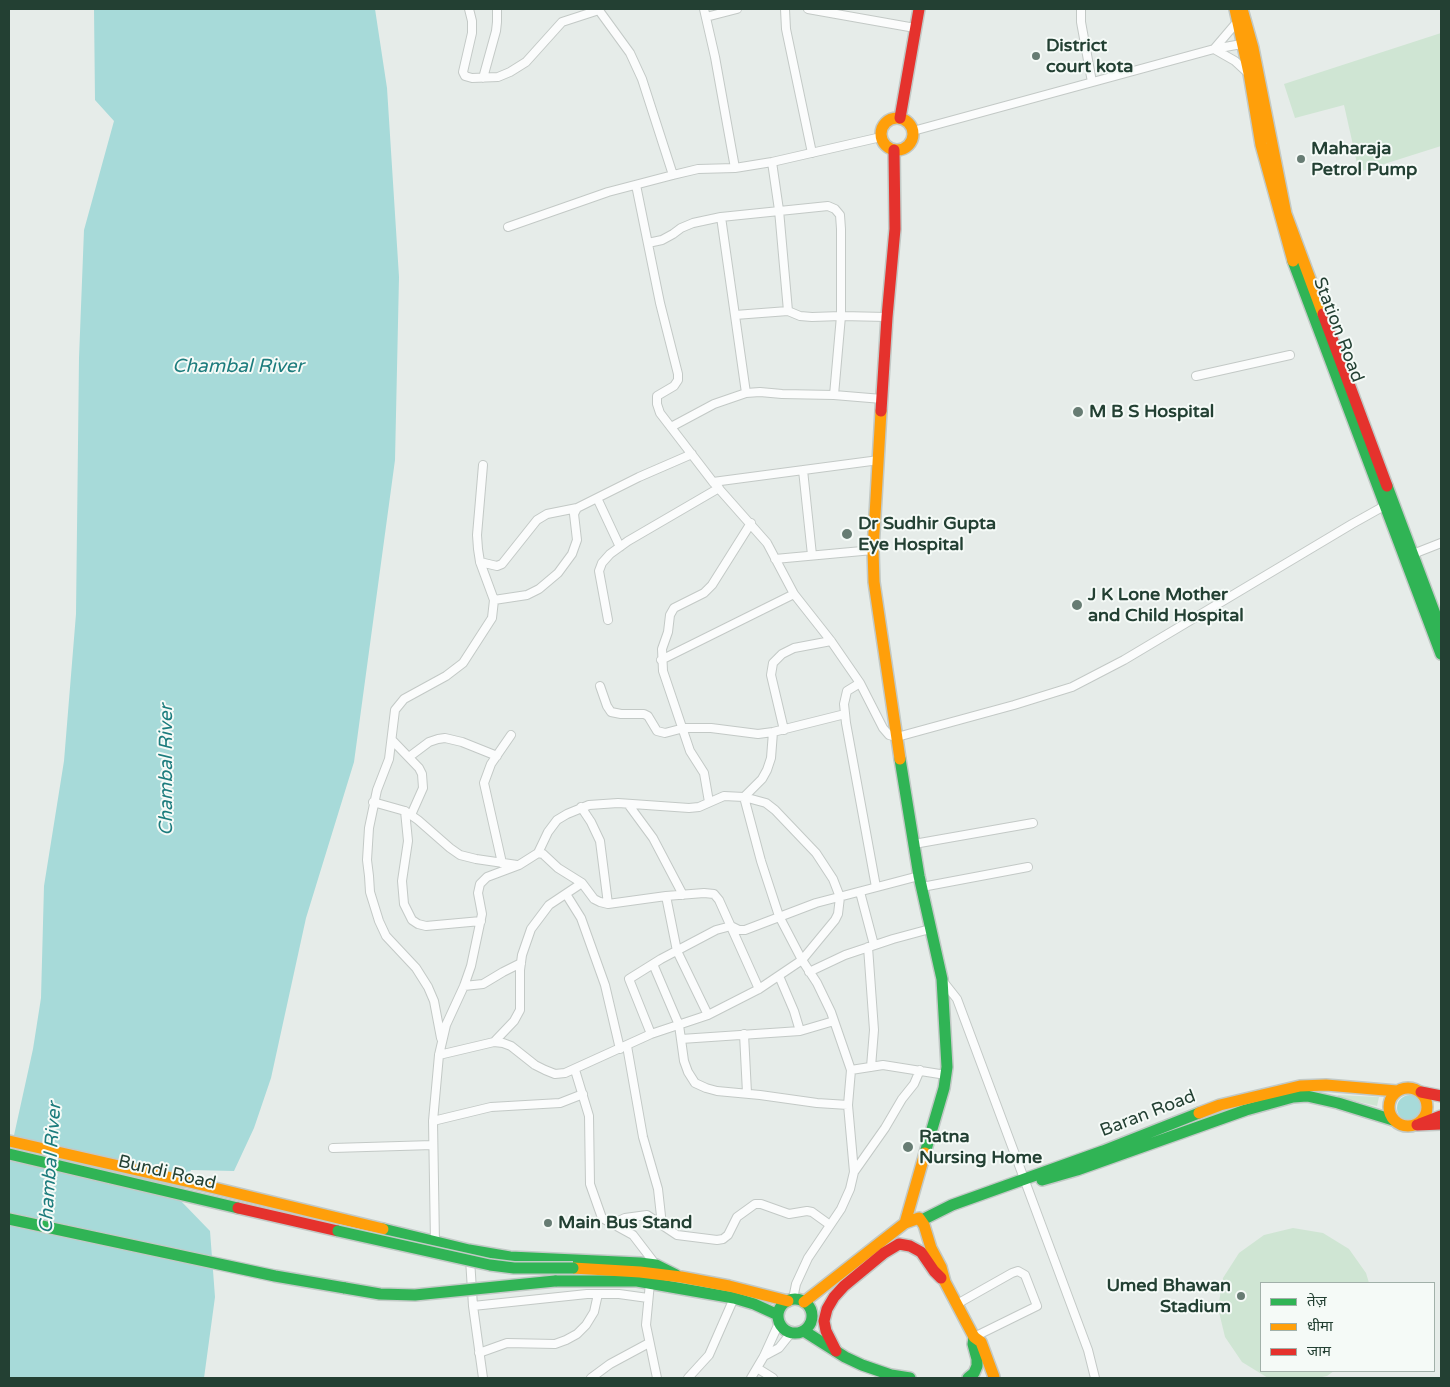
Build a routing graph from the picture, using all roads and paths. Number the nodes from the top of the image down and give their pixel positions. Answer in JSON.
{"nodes":[{"id":1,"x":469,"y":9,"type":"edge"},
{"id":2,"x":497,"y":9,"type":"edge"},
{"id":3,"x":599,"y":9,"type":"edge"},
{"id":4,"x":737,"y":9,"type":"edge"},
{"id":5,"x":785,"y":9,"type":"edge"},
{"id":6,"x":808,"y":9,"type":"edge"},
{"id":7,"x":919,"y":9,"type":"edge"},
{"id":8,"x":1081,"y":9,"type":"edge"},
{"id":9,"x":1235,"y":9,"type":"edge"},
{"id":10,"x":1242,"y":9,"type":"edge"},
{"id":11,"x":726,"y":10,"type":"edge"},
{"id":12,"x":705,"y":13,"type":"edge"},
{"id":13,"x":1237,"y":22,"type":"junction"},
{"id":14,"x":915,"y":28,"type":"junction"},
{"id":15,"x":1246,"y":43,"type":"junction"},
{"id":16,"x":1214,"y":48,"type":"junction"},
{"id":17,"x":1249,"y":73,"type":"junction"},
{"id":18,"x":483,"y":78,"type":"junction"},
{"id":19,"x":1092,"y":82,"type":"junction"},
{"id":20,"x":900,"y":118,"type":"junction"},
{"id":21,"x":913,"y":131,"type":"junction"},
{"id":22,"x":881,"y":138,"type":"junction"},
{"id":23,"x":894,"y":150,"type":"junction"},
{"id":24,"x":812,"y":153,"type":"junction"},
{"id":25,"x":772,"y":162,"type":"junction"},
{"id":26,"x":735,"y":168,"type":"junction"},
{"id":27,"x":674,"y":174,"type":"junction"},
{"id":28,"x":636,"y":185,"type":"junction"},
{"id":29,"x":779,"y":210,"type":"junction"},
{"id":30,"x":721,"y":217,"type":"junction"},
{"id":31,"x":508,"y":227,"type":"dead end"},
{"id":32,"x":648,"y":243,"type":"junction"},
{"id":33,"x":788,"y":311,"type":"junction"},
{"id":34,"x":735,"y":315,"type":"junction"},
{"id":35,"x":841,"y":316,"type":"junction"},
{"id":36,"x":887,"y":318,"type":"junction"},
{"id":37,"x":1290,"y":355,"type":"dead end"},
{"id":38,"x":1196,"y":376,"type":"dead end"},
{"id":39,"x":746,"y":393,"type":"junction"},
{"id":40,"x":834,"y":395,"type":"junction"},
{"id":41,"x":882,"y":399,"type":"junction"},
{"id":42,"x":671,"y":427,"type":"junction"},
{"id":43,"x":692,"y":454,"type":"junction"},
{"id":44,"x":878,"y":460,"type":"junction"},
{"id":45,"x":483,"y":465,"type":"dead end"},
{"id":46,"x":803,"y":470,"type":"junction"},
{"id":47,"x":716,"y":485,"type":"junction"},
{"id":48,"x":597,"y":498,"type":"junction"},
{"id":49,"x":1386,"y":505,"type":"junction"},
{"id":50,"x":577,"y":508,"type":"junction"},
{"id":51,"x":750,"y":523,"type":"junction"},
{"id":52,"x":1441,"y":543,"type":"edge"},
{"id":53,"x":620,"y":547,"type":"junction"},
{"id":54,"x":872,"y":550,"type":"junction"},
{"id":55,"x":812,"y":555,"type":"junction"},
{"id":56,"x":1408,"y":556,"type":"junction"},
{"id":57,"x":775,"y":559,"type":"junction"},
{"id":58,"x":480,"y":562,"type":"junction"},
{"id":59,"x":794,"y":594,"type":"junction"},
{"id":60,"x":494,"y":600,"type":"junction"},
{"id":61,"x":608,"y":620,"type":"dead end"},
{"id":62,"x":1441,"y":630,"type":"edge"},
{"id":63,"x":831,"y":641,"type":"junction"},
{"id":64,"x":1441,"y":654,"type":"edge"},
{"id":65,"x":661,"y":660,"type":"junction"},
{"id":66,"x":860,"y":684,"type":"junction"},
{"id":67,"x":600,"y":686,"type":"dead end"},
{"id":68,"x":845,"y":714,"type":"junction"},
{"id":69,"x":684,"y":728,"type":"junction"},
{"id":70,"x":784,"y":730,"type":"junction"},
{"id":71,"x":773,"y":732,"type":"junction"},
{"id":72,"x":511,"y":736,"type":"dead end"},
{"id":73,"x":897,"y":737,"type":"junction"},
{"id":74,"x":392,"y":740,"type":"junction"},
{"id":75,"x":497,"y":756,"type":"junction"},
{"id":76,"x":408,"y":757,"type":"junction"},
{"id":77,"x":744,"y":797,"type":"junction"},
{"id":78,"x":373,"y":802,"type":"junction"},
{"id":79,"x":709,"y":802,"type":"junction"},
{"id":80,"x":628,"y":804,"type":"junction"},
{"id":81,"x":581,"y":808,"type":"junction"},
{"id":82,"x":408,"y":813,"type":"junction"},
{"id":83,"x":1034,"y":823,"type":"dead end"},
{"id":84,"x":914,"y":844,"type":"junction"},
{"id":85,"x":538,"y":853,"type":"junction"},
{"id":86,"x":502,"y":863,"type":"junction"},
{"id":87,"x":519,"y":866,"type":"junction"},
{"id":88,"x":1028,"y":867,"type":"dead end"},
{"id":89,"x":921,"y":882,"type":"junction"},
{"id":90,"x":582,"y":883,"type":"junction"},
{"id":91,"x":876,"y":887,"type":"junction"},
{"id":92,"x":860,"y":892,"type":"junction"},
{"id":93,"x":566,"y":894,"type":"junction"},
{"id":94,"x":683,"y":895,"type":"junction"},
{"id":95,"x":666,"y":896,"type":"junction"},
{"id":96,"x":840,"y":897,"type":"junction"},
{"id":97,"x":608,"y":904,"type":"junction"},
{"id":98,"x":779,"y":916,"type":"junction"},
{"id":99,"x":481,"y":921,"type":"junction"},
{"id":100,"x":731,"y":926,"type":"junction"},
{"id":101,"x":930,"y":929,"type":"junction"},
{"id":102,"x":871,"y":946,"type":"junction"},
{"id":103,"x":677,"y":951,"type":"junction"},
{"id":104,"x":802,"y":960,"type":"junction"},
{"id":105,"x":521,"y":963,"type":"junction"},
{"id":106,"x":653,"y":964,"type":"junction"},
{"id":107,"x":809,"y":972,"type":"junction"},
{"id":108,"x":778,"y":976,"type":"junction"},
{"id":109,"x":942,"y":979,"type":"junction"},
{"id":110,"x":464,"y":986,"type":"junction"},
{"id":111,"x":759,"y":989,"type":"junction"},
{"id":112,"x":708,"y":1015,"type":"junction"},
{"id":113,"x":834,"y":1021,"type":"junction"},
{"id":114,"x":679,"y":1025,"type":"junction"},
{"id":115,"x":800,"y":1031,"type":"junction"},
{"id":116,"x":651,"y":1034,"type":"junction"},
{"id":117,"x":744,"y":1034,"type":"junction"},
{"id":118,"x":681,"y":1038,"type":"junction"},
{"id":119,"x":442,"y":1040,"type":"junction"},
{"id":120,"x":494,"y":1042,"type":"junction"},
{"id":121,"x":623,"y":1048,"type":"junction"},
{"id":122,"x":439,"y":1055,"type":"junction"},
{"id":123,"x":871,"y":1067,"type":"junction"},
{"id":124,"x":575,"y":1070,"type":"junction"},
{"id":125,"x":851,"y":1070,"type":"junction"},
{"id":126,"x":920,"y":1070,"type":"junction"},
{"id":127,"x":946,"y":1075,"type":"junction"},
{"id":128,"x":1315,"y":1086,"type":"junction"},
{"id":129,"x":1397,"y":1091,"type":"junction"},
{"id":130,"x":1421,"y":1092,"type":"junction"},
{"id":131,"x":583,"y":1094,"type":"junction"},
{"id":132,"x":747,"y":1094,"type":"junction"},
{"id":133,"x":1441,"y":1096,"type":"edge"},
{"id":134,"x":1313,"y":1098,"type":"junction"},
{"id":135,"x":848,"y":1106,"type":"junction"},
{"id":136,"x":1441,"y":1116,"type":"edge"},
{"id":137,"x":1393,"y":1120,"type":"junction"},
{"id":138,"x":433,"y":1121,"type":"junction"},
{"id":139,"x":1441,"y":1124,"type":"edge"},
{"id":140,"x":1416,"y":1125,"type":"junction"},
{"id":141,"x":9,"y":1141,"type":"edge"},
{"id":142,"x":433,"y":1145,"type":"junction"},
{"id":143,"x":333,"y":1148,"type":"dead end"},
{"id":144,"x":9,"y":1154,"type":"edge"},
{"id":145,"x":854,"y":1172,"type":"junction"},
{"id":146,"x":1025,"y":1181,"type":"junction"},
{"id":147,"x":913,"y":1197,"type":"junction"},
{"id":148,"x":9,"y":1219,"type":"edge"},
{"id":149,"x":922,"y":1221,"type":"junction"},
{"id":150,"x":614,"y":1223,"type":"junction"},
{"id":151,"x":905,"y":1223,"type":"junction"},
{"id":152,"x":662,"y":1225,"type":"junction"},
{"id":153,"x":830,"y":1225,"type":"junction"},
{"id":154,"x":435,"y":1243,"type":"junction"},
{"id":155,"x":469,"y":1250,"type":"junction"},
{"id":156,"x":656,"y":1265,"type":"junction"},
{"id":157,"x":681,"y":1277,"type":"junction"},
{"id":158,"x":945,"y":1282,"type":"junction"},
{"id":159,"x":650,"y":1283,"type":"junction"},
{"id":160,"x":598,"y":1294,"type":"junction"},
{"id":161,"x":648,"y":1298,"type":"junction"},
{"id":162,"x":734,"y":1298,"type":"junction"},
{"id":163,"x":795,"y":1301,"type":"junction"},
{"id":164,"x":957,"y":1304,"type":"junction"},
{"id":165,"x":473,"y":1306,"type":"junction"},
{"id":166,"x":779,"y":1319,"type":"junction"},
{"id":167,"x":804,"y":1331,"type":"junction"},
{"id":168,"x":791,"y":1333,"type":"junction"},
{"id":169,"x":974,"y":1337,"type":"junction"},
{"id":170,"x":649,"y":1343,"type":"junction"},
{"id":171,"x":836,"y":1351,"type":"junction"},
{"id":172,"x":479,"y":1353,"type":"junction"},
{"id":173,"x":764,"y":1356,"type":"junction"},
{"id":174,"x":757,"y":1368,"type":"junction"},
{"id":175,"x":482,"y":1378,"type":"edge"},
{"id":176,"x":591,"y":1378,"type":"edge"},
{"id":177,"x":657,"y":1378,"type":"edge"},
{"id":178,"x":688,"y":1378,"type":"edge"},
{"id":179,"x":751,"y":1378,"type":"edge"},
{"id":180,"x":773,"y":1378,"type":"edge"},
{"id":181,"x":910,"y":1378,"type":"edge"},
{"id":182,"x":968,"y":1378,"type":"edge"},
{"id":183,"x":991,"y":1378,"type":"edge"},
{"id":184,"x":1095,"y":1378,"type":"edge"}],
"edges":[{"from":1,"to":18,"type":"street"},
{"from":2,"to":18,"type":"street"},
{"from":3,"to":18,"type":"street"},
{"from":3,"to":27,"type":"street"},
{"from":4,"to":11,"type":"street"},
{"from":5,"to":24,"type":"street"},
{"from":6,"to":14,"type":"street"},
{"from":7,"to":14,"type":"main road"},
{"from":8,"to":19,"type":"street"},
{"from":9,"to":13,"type":"main road","name":"Station Road"},
{"from":10,"to":15,"type":"main road","name":"Station Road"},
{"from":11,"to":12,"type":"street"},
{"from":12,"to":26,"type":"street"},
{"from":13,"to":15,"type":"main road","name":"Station Road"},
{"from":13,"to":16,"type":"street"},
{"from":14,"to":20,"type":"main road"},
{"from":15,"to":16,"type":"street"},
{"from":15,"to":17,"type":"main road","name":"Station Road"},
{"from":15,"to":56,"type":"main road","name":"Station Road"},
{"from":16,"to":17,"type":"street"},
{"from":16,"to":19,"type":"street"},
{"from":17,"to":49,"type":"main road","name":"Station Road"},
{"from":19,"to":21,"type":"street"},
{"from":20,"to":21,"type":"main road"},
{"from":20,"to":22,"type":"main road"},
{"from":21,"to":23,"type":"main road"},
{"from":22,"to":23,"type":"main road"},
{"from":22,"to":24,"type":"street"},
{"from":23,"to":36,"type":"main road"},
{"from":24,"to":25,"type":"street"},
{"from":25,"to":26,"type":"street"},
{"from":25,"to":29,"type":"street"},
{"from":26,"to":27,"type":"street"},
{"from":27,"to":28,"type":"street"},
{"from":28,"to":31,"type":"street"},
{"from":28,"to":32,"type":"street"},
{"from":29,"to":30,"type":"street"},
{"from":29,"to":33,"type":"street"},
{"from":29,"to":35,"type":"street"},
{"from":30,"to":32,"type":"street"},
{"from":30,"to":34,"type":"street"},
{"from":32,"to":42,"type":"street"},
{"from":33,"to":34,"type":"street"},
{"from":33,"to":35,"type":"street"},
{"from":34,"to":39,"type":"street"},
{"from":35,"to":36,"type":"street"},
{"from":35,"to":40,"type":"street"},
{"from":36,"to":41,"type":"main road"},
{"from":37,"to":38,"type":"street"},
{"from":39,"to":40,"type":"street"},
{"from":39,"to":42,"type":"street"},
{"from":40,"to":41,"type":"street"},
{"from":41,"to":44,"type":"main road"},
{"from":42,"to":43,"type":"street"},
{"from":43,"to":47,"type":"street"},
{"from":43,"to":48,"type":"street"},
{"from":44,"to":46,"type":"street"},
{"from":44,"to":54,"type":"main road"},
{"from":45,"to":58,"type":"street"},
{"from":46,"to":47,"type":"street"},
{"from":46,"to":55,"type":"street"},
{"from":47,"to":51,"type":"street"},
{"from":47,"to":53,"type":"street"},
{"from":48,"to":50,"type":"street"},
{"from":48,"to":53,"type":"street"},
{"from":49,"to":56,"type":"main road","name":"Station Road"},
{"from":49,"to":73,"type":"street"},
{"from":50,"to":58,"type":"street"},
{"from":50,"to":60,"type":"street"},
{"from":51,"to":57,"type":"street"},
{"from":51,"to":65,"type":"street"},
{"from":52,"to":56,"type":"street"},
{"from":53,"to":61,"type":"street"},
{"from":54,"to":55,"type":"street"},
{"from":54,"to":73,"type":"main road"},
{"from":55,"to":57,"type":"street"},
{"from":56,"to":62,"type":"main road","name":"Station Road"},
{"from":56,"to":64,"type":"main road","name":"Station Road"},
{"from":57,"to":59,"type":"street"},
{"from":58,"to":60,"type":"street"},
{"from":59,"to":63,"type":"street"},
{"from":59,"to":65,"type":"street"},
{"from":60,"to":74,"type":"street"},
{"from":63,"to":66,"type":"street"},
{"from":63,"to":70,"type":"street"},
{"from":65,"to":69,"type":"street"},
{"from":66,"to":68,"type":"street"},
{"from":66,"to":73,"type":"street"},
{"from":67,"to":69,"type":"street"},
{"from":68,"to":70,"type":"street"},
{"from":68,"to":91,"type":"street"},
{"from":69,"to":71,"type":"street"},
{"from":69,"to":79,"type":"street"},
{"from":70,"to":71,"type":"street"},
{"from":71,"to":77,"type":"street"},
{"from":72,"to":75,"type":"street"},
{"from":73,"to":84,"type":"main road"},
{"from":74,"to":76,"type":"street"},
{"from":74,"to":78,"type":"street"},
{"from":75,"to":76,"type":"street"},
{"from":75,"to":86,"type":"street"},
{"from":76,"to":82,"type":"street"},
{"from":77,"to":79,"type":"street"},
{"from":77,"to":96,"type":"street"},
{"from":77,"to":98,"type":"street"},
{"from":78,"to":82,"type":"street"},
{"from":78,"to":119,"type":"street"},
{"from":79,"to":80,"type":"street"},
{"from":80,"to":81,"type":"street"},
{"from":80,"to":94,"type":"street"},
{"from":81,"to":85,"type":"street"},
{"from":81,"to":97,"type":"street"},
{"from":82,"to":86,"type":"street"},
{"from":82,"to":99,"type":"street"},
{"from":83,"to":84,"type":"street"},
{"from":84,"to":89,"type":"main road"},
{"from":85,"to":87,"type":"street"},
{"from":85,"to":90,"type":"street"},
{"from":86,"to":87,"type":"street"},
{"from":87,"to":99,"type":"street"},
{"from":88,"to":89,"type":"street"},
{"from":89,"to":91,"type":"street"},
{"from":89,"to":101,"type":"main road"},
{"from":90,"to":93,"type":"street"},
{"from":90,"to":97,"type":"street"},
{"from":91,"to":92,"type":"street"},
{"from":92,"to":96,"type":"street"},
{"from":92,"to":102,"type":"street"},
{"from":93,"to":105,"type":"street"},
{"from":93,"to":121,"type":"street"},
{"from":94,"to":95,"type":"street"},
{"from":94,"to":100,"type":"street"},
{"from":95,"to":97,"type":"street"},
{"from":95,"to":103,"type":"street"},
{"from":96,"to":98,"type":"street"},
{"from":96,"to":104,"type":"street"},
{"from":98,"to":100,"type":"street"},
{"from":98,"to":104,"type":"street"},
{"from":99,"to":110,"type":"street"},
{"from":100,"to":103,"type":"street"},
{"from":100,"to":111,"type":"street"},
{"from":101,"to":102,"type":"street"},
{"from":101,"to":109,"type":"main road"},
{"from":102,"to":107,"type":"street"},
{"from":102,"to":123,"type":"street"},
{"from":103,"to":106,"type":"street"},
{"from":103,"to":112,"type":"street"},
{"from":104,"to":107,"type":"street"},
{"from":104,"to":108,"type":"street"},
{"from":105,"to":110,"type":"street"},
{"from":105,"to":120,"type":"street"},
{"from":106,"to":114,"type":"street"},
{"from":106,"to":116,"type":"street"},
{"from":107,"to":113,"type":"street"},
{"from":108,"to":111,"type":"street"},
{"from":108,"to":115,"type":"street"},
{"from":109,"to":127,"type":"main road"},
{"from":109,"to":146,"type":"street"},
{"from":110,"to":119,"type":"street"},
{"from":111,"to":112,"type":"street"},
{"from":112,"to":114,"type":"street"},
{"from":113,"to":115,"type":"street"},
{"from":113,"to":125,"type":"street"},
{"from":114,"to":116,"type":"street"},
{"from":114,"to":118,"type":"street"},
{"from":115,"to":117,"type":"street"},
{"from":116,"to":121,"type":"street"},
{"from":117,"to":118,"type":"street"},
{"from":117,"to":132,"type":"street"},
{"from":118,"to":132,"type":"street"},
{"from":119,"to":122,"type":"street"},
{"from":120,"to":122,"type":"street"},
{"from":120,"to":124,"type":"street"},
{"from":121,"to":124,"type":"street"},
{"from":121,"to":152,"type":"street"},
{"from":122,"to":138,"type":"street"},
{"from":123,"to":125,"type":"street"},
{"from":123,"to":126,"type":"street"},
{"from":124,"to":131,"type":"street"},
{"from":125,"to":135,"type":"street"},
{"from":126,"to":127,"type":"street"},
{"from":126,"to":145,"type":"street"},
{"from":127,"to":147,"type":"main road"},
{"from":128,"to":129,"type":"main road","name":"Baran Road"},
{"from":128,"to":134,"type":"main road"},
{"from":128,"to":146,"type":"main road","name":"Baran Road"},
{"from":129,"to":130,"type":"main road"},
{"from":129,"to":137,"type":"main road"},
{"from":130,"to":133,"type":"main road"},
{"from":130,"to":140,"type":"main road"},
{"from":131,"to":138,"type":"street"},
{"from":131,"to":150,"type":"street"},
{"from":132,"to":135,"type":"street"},
{"from":134,"to":137,"type":"main road","name":"Baran Road"},
{"from":134,"to":146,"type":"main road","name":"Baran Road"},
{"from":135,"to":145,"type":"street"},
{"from":136,"to":140,"type":"main road"},
{"from":137,"to":140,"type":"main road"},
{"from":138,"to":142,"type":"street"},
{"from":139,"to":140,"type":"main road"},
{"from":141,"to":154,"type":"main road"},
{"from":142,"to":143,"type":"street"},
{"from":142,"to":154,"type":"street"},
{"from":144,"to":157,"type":"main road","name":"Bundi Road","bridge":true},
{"from":145,"to":153,"type":"street"},
{"from":146,"to":149,"type":"main road","name":"Baran Road"},
{"from":146,"to":184,"type":"street"},
{"from":147,"to":149,"type":"main road"},
{"from":147,"to":151,"type":"main road"},
{"from":148,"to":159,"type":"main road","bridge":true},
{"from":149,"to":151,"type":"main road","name":"Baran Road"},
{"from":149,"to":158,"type":"main road"},
{"from":150,"to":152,"type":"street"},
{"from":150,"to":156,"type":"street"},
{"from":151,"to":163,"type":"main road","name":"Baran Road"},
{"from":152,"to":153,"type":"street"},
{"from":153,"to":163,"type":"street"},
{"from":154,"to":155,"type":"main road"},
{"from":155,"to":156,"type":"main road"},
{"from":155,"to":165,"type":"street"},
{"from":156,"to":157,"type":"main road"},
{"from":157,"to":163,"type":"main road"},
{"from":158,"to":164,"type":"main road"},
{"from":158,"to":171,"type":"main road"},
{"from":159,"to":161,"type":"street"},
{"from":159,"to":162,"type":"main road"},
{"from":160,"to":161,"type":"street"},
{"from":160,"to":165,"type":"street"},
{"from":160,"to":172,"type":"street"},
{"from":161,"to":170,"type":"street"},
{"from":162,"to":166,"type":"main road"},
{"from":162,"to":178,"type":"street"},
{"from":163,"to":166,"type":"main road"},
{"from":163,"to":167,"type":"main road"},
{"from":164,"to":169,"type":"main road"},
{"from":164,"to":169,"type":"street"},
{"from":165,"to":172,"type":"street"},
{"from":166,"to":168,"type":"main road"},
{"from":166,"to":173,"type":"street"},
{"from":167,"to":168,"type":"main road"},
{"from":167,"to":171,"type":"main road"},
{"from":168,"to":173,"type":"street"},
{"from":169,"to":182,"type":"main road"},
{"from":169,"to":183,"type":"main road"},
{"from":170,"to":176,"type":"street"},
{"from":170,"to":177,"type":"street"},
{"from":171,"to":181,"type":"main road"},
{"from":172,"to":175,"type":"street"},
{"from":173,"to":174,"type":"street"},
{"from":174,"to":179,"type":"street"},
{"from":174,"to":180,"type":"street"}]}
